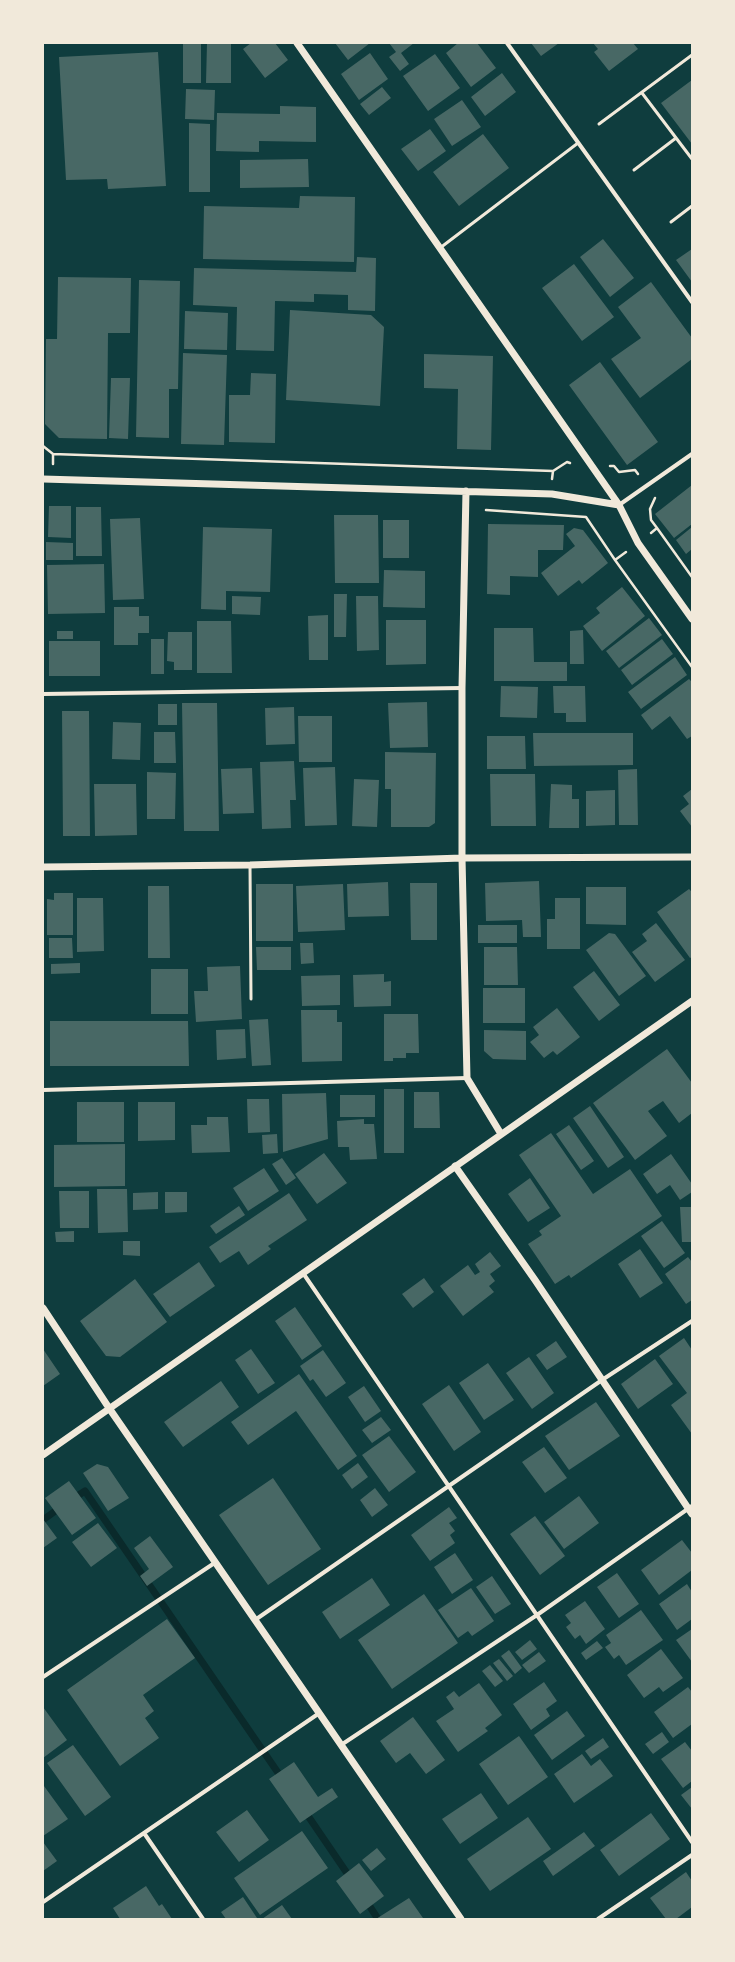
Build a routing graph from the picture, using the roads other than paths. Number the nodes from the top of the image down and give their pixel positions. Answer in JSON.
{"nodes":[{"id":1,"x":297,"y":43,"type":"edge"},
{"id":2,"x":507,"y":43,"type":"edge"},
{"id":3,"x":692,"y":55,"type":"edge"},
{"id":4,"x":642,"y":93,"type":"junction"},
{"id":5,"x":600,"y":124,"type":"dead end"},
{"id":6,"x":676,"y":138,"type":"junction"},
{"id":7,"x":578,"y":143,"type":"junction"},
{"id":8,"x":692,"y":159,"type":"edge"},
{"id":9,"x":634,"y":170,"type":"dead end"},
{"id":10,"x":692,"y":206,"type":"edge"},
{"id":11,"x":671,"y":222,"type":"dead end"},
{"id":12,"x":440,"y":248,"type":"junction"},
{"id":13,"x":692,"y":302,"type":"edge"},
{"id":14,"x":692,"y":454,"type":"edge"},
{"id":15,"x":43,"y":479,"type":"edge"},
{"id":16,"x":466,"y":491,"type":"junction"},
{"id":17,"x":619,"y":505,"type":"junction"},
{"id":18,"x":692,"y":619,"type":"edge"},
{"id":19,"x":462,"y":688,"type":"junction"},
{"id":20,"x":43,"y":694,"type":"edge"},
{"id":21,"x":692,"y":857,"type":"edge"},
{"id":22,"x":462,"y":858,"type":"junction"},
{"id":23,"x":250,"y":865,"type":"junction"},
{"id":24,"x":43,"y":867,"type":"edge"},
{"id":25,"x":251,"y":999,"type":"dead end"},
{"id":26,"x":692,"y":1001,"type":"edge"},
{"id":27,"x":467,"y":1078,"type":"junction"},
{"id":28,"x":43,"y":1090,"type":"edge"},
{"id":29,"x":501,"y":1134,"type":"junction"},
{"id":30,"x":455,"y":1166,"type":"junction"},
{"id":31,"x":303,"y":1273,"type":"junction"},
{"id":32,"x":43,"y":1308,"type":"edge"},
{"id":33,"x":692,"y":1321,"type":"edge"},
{"id":34,"x":602,"y":1380,"type":"junction"},
{"id":35,"x":109,"y":1408,"type":"junction"},
{"id":36,"x":43,"y":1456,"type":"edge"},
{"id":37,"x":449,"y":1486,"type":"junction"},
{"id":38,"x":691,"y":1509,"type":"edge"},
{"id":39,"x":216,"y":1562,"type":"junction"},
{"id":40,"x":537,"y":1615,"type":"junction"},
{"id":41,"x":255,"y":1620,"type":"junction"},
{"id":42,"x":43,"y":1677,"type":"edge"},
{"id":43,"x":318,"y":1714,"type":"junction"},
{"id":44,"x":341,"y":1745,"type":"junction"},
{"id":45,"x":144,"y":1833,"type":"junction"},
{"id":46,"x":692,"y":1842,"type":"edge"},
{"id":47,"x":692,"y":1855,"type":"edge"},
{"id":48,"x":43,"y":1902,"type":"edge"},
{"id":49,"x":203,"y":1919,"type":"edge"},
{"id":50,"x":461,"y":1919,"type":"edge"},
{"id":51,"x":598,"y":1919,"type":"edge"}],
"edges":[{"from":1,"to":12,"type":"street"},
{"from":2,"to":7,"type":"street"},
{"from":3,"to":4,"type":"lane"},
{"from":4,"to":5,"type":"lane"},
{"from":4,"to":6,"type":"lane"},
{"from":6,"to":8,"type":"lane"},
{"from":6,"to":9,"type":"lane"},
{"from":7,"to":12,"type":"lane"},
{"from":7,"to":13,"type":"street"},
{"from":10,"to":11,"type":"lane"},
{"from":12,"to":17,"type":"street"},
{"from":14,"to":17,"type":"street"},
{"from":15,"to":16,"type":"street"},
{"from":16,"to":17,"type":"street"},
{"from":16,"to":19,"type":"street"},
{"from":17,"to":18,"type":"street"},
{"from":19,"to":20,"type":"street"},
{"from":19,"to":22,"type":"street"},
{"from":21,"to":22,"type":"street"},
{"from":22,"to":23,"type":"street"},
{"from":22,"to":27,"type":"street"},
{"from":23,"to":24,"type":"street"},
{"from":23,"to":25,"type":"lane"},
{"from":26,"to":29,"type":"street"},
{"from":27,"to":28,"type":"street"},
{"from":27,"to":29,"type":"street"},
{"from":29,"to":30,"type":"street"},
{"from":30,"to":31,"type":"street"},
{"from":30,"to":34,"type":"street"},
{"from":31,"to":35,"type":"street"},
{"from":31,"to":37,"type":"street"},
{"from":32,"to":35,"type":"street"},
{"from":33,"to":34,"type":"street"},
{"from":34,"to":37,"type":"street"},
{"from":34,"to":38,"type":"street"},
{"from":35,"to":36,"type":"street"},
{"from":35,"to":39,"type":"street"},
{"from":37,"to":40,"type":"street"},
{"from":37,"to":41,"type":"street"},
{"from":38,"to":40,"type":"street"},
{"from":39,"to":41,"type":"street"},
{"from":39,"to":42,"type":"street"},
{"from":40,"to":44,"type":"street"},
{"from":40,"to":46,"type":"street"},
{"from":41,"to":43,"type":"street"},
{"from":43,"to":44,"type":"street"},
{"from":43,"to":45,"type":"street"},
{"from":44,"to":50,"type":"street"},
{"from":45,"to":48,"type":"street"},
{"from":45,"to":49,"type":"street"},
{"from":47,"to":51,"type":"street"}]}
